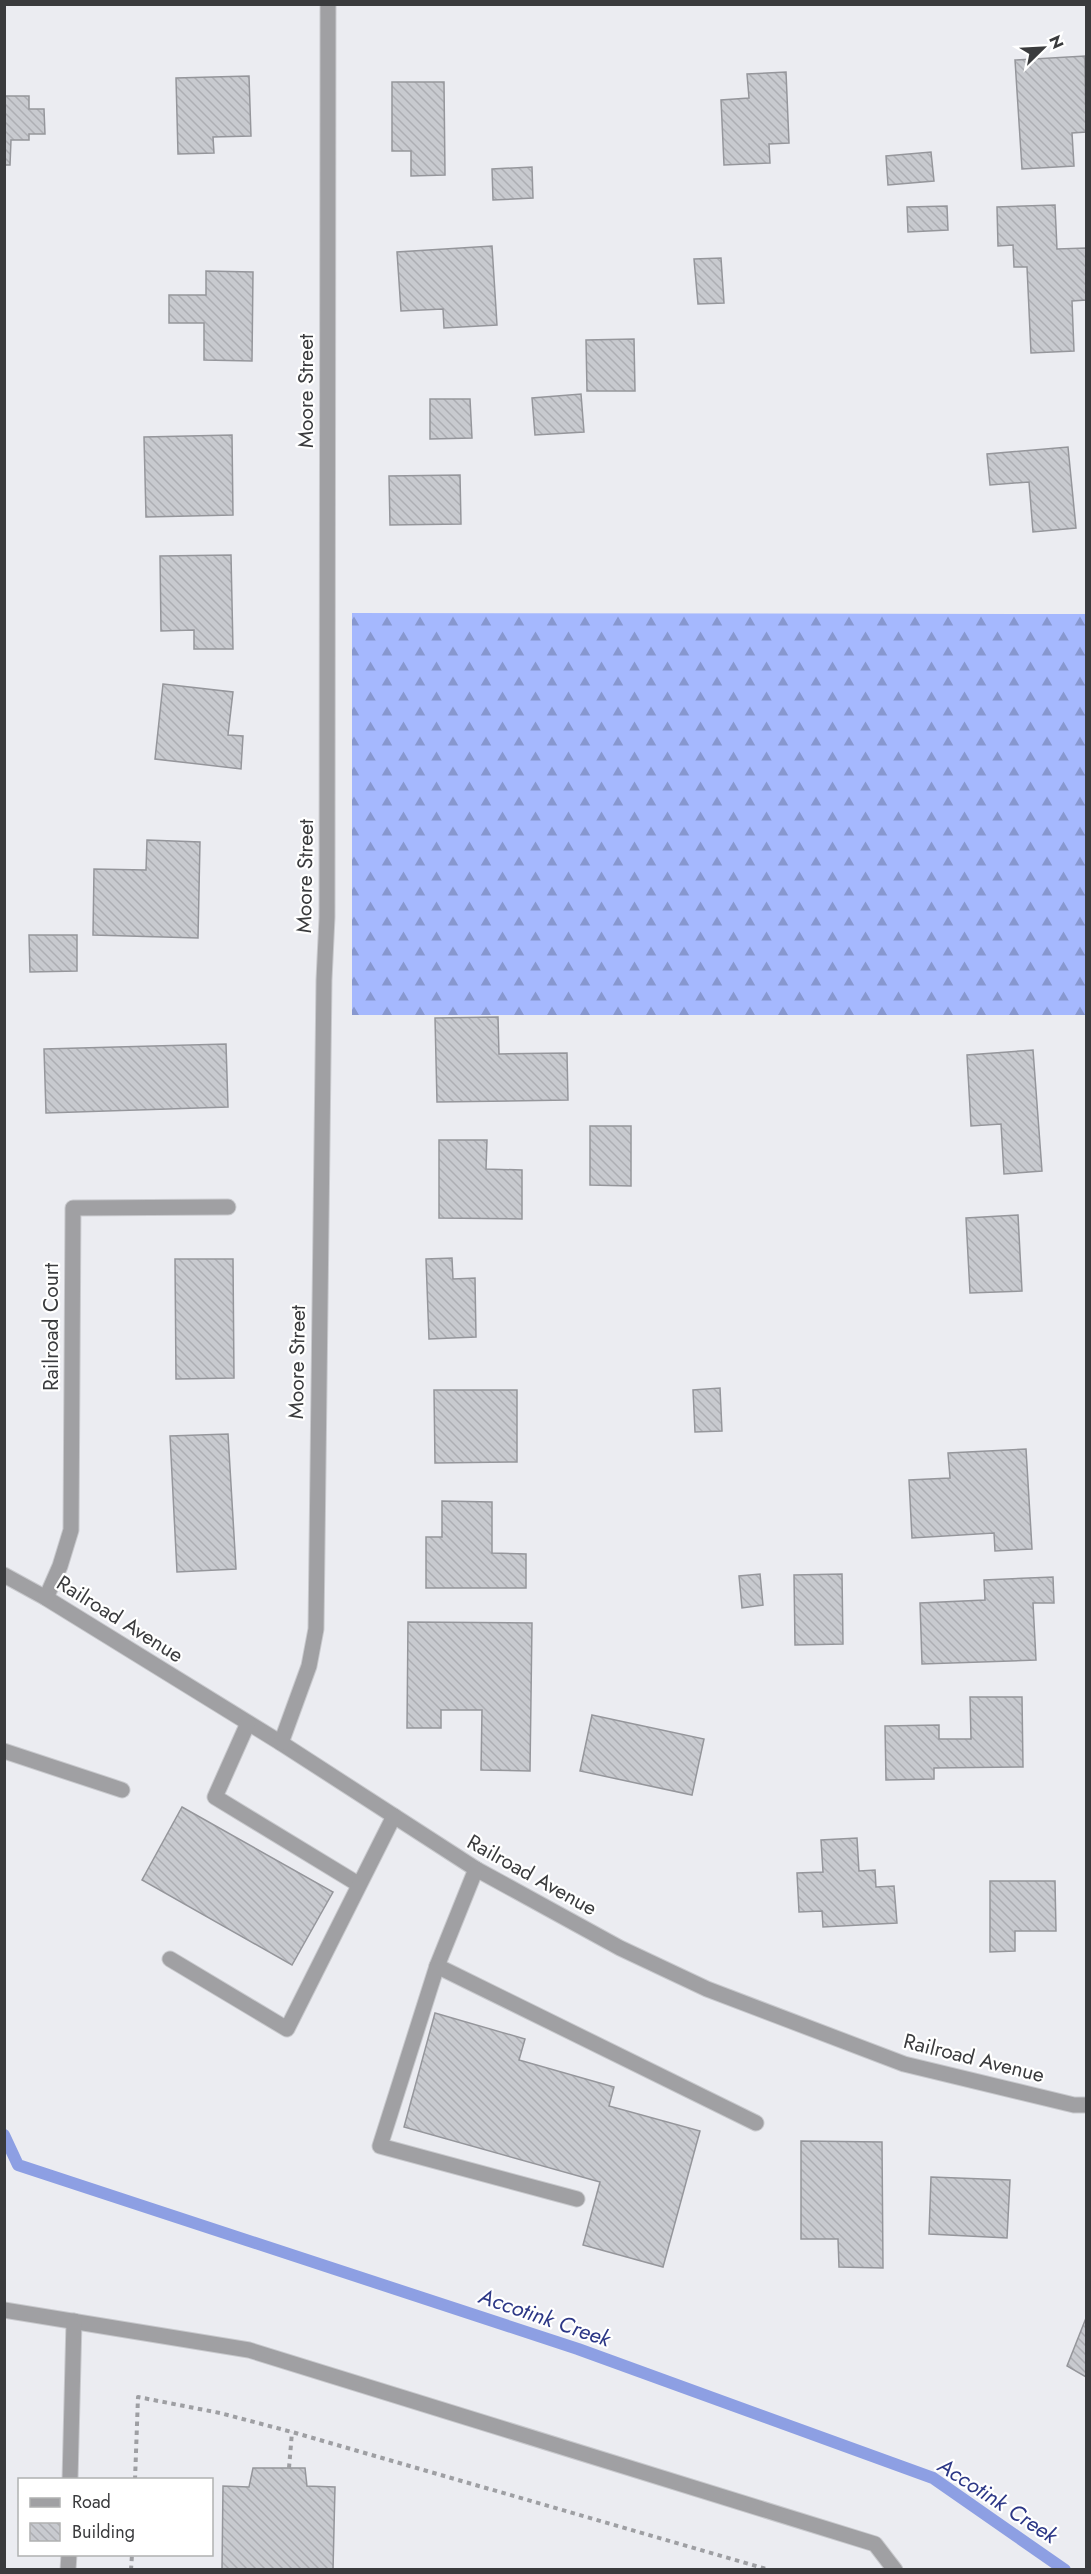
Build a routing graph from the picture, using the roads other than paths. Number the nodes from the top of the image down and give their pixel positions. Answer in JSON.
{"nodes":[{"id":1,"x":328,"y":4,"type":"edge"},
{"id":2,"x":228,"y":1207,"type":"dead end"},
{"id":3,"x":4,"y":1575,"type":"edge"},
{"id":4,"x":46,"y":1598,"type":"junction"},
{"id":5,"x":248,"y":1723,"type":"junction"},
{"id":6,"x":281,"y":1743,"type":"junction"},
{"id":7,"x":4,"y":1751,"type":"edge"},
{"id":8,"x":122,"y":1790,"type":"dead end"},
{"id":9,"x":393,"y":1816,"type":"junction"},
{"id":10,"x":476,"y":1869,"type":"junction"},
{"id":11,"x":357,"y":1884,"type":"junction"},
{"id":12,"x":170,"y":1959,"type":"dead end"},
{"id":13,"x":437,"y":1966,"type":"junction"},
{"id":14,"x":1086,"y":2105,"type":"edge"},
{"id":15,"x":756,"y":2123,"type":"dead end"},
{"id":16,"x":577,"y":2199,"type":"dead end"},
{"id":17,"x":4,"y":2310,"type":"edge"},
{"id":18,"x":74,"y":2321,"type":"junction"},
{"id":19,"x":70,"y":2478,"type":"edge"},
{"id":20,"x":895,"y":2570,"type":"edge"}],
"edges":[{"from":1,"to":6,"type":"street","name":"Moore Street"},
{"from":2,"to":4,"type":"street","name":"Railroad Court"},
{"from":3,"to":4,"type":"street","name":"Railroad Avenue"},
{"from":4,"to":5,"type":"street","name":"Railroad Avenue"},
{"from":5,"to":6,"type":"street","name":"Railroad Avenue"},
{"from":5,"to":11,"type":"street"},
{"from":6,"to":9,"type":"street","name":"Railroad Avenue"},
{"from":7,"to":8,"type":"street"},
{"from":9,"to":10,"type":"street","name":"Railroad Avenue"},
{"from":9,"to":11,"type":"street"},
{"from":10,"to":13,"type":"street"},
{"from":10,"to":14,"type":"street","name":"Railroad Avenue"},
{"from":11,"to":12,"type":"street"},
{"from":13,"to":15,"type":"street"},
{"from":13,"to":16,"type":"street"},
{"from":17,"to":18,"type":"street"},
{"from":18,"to":19,"type":"street"},
{"from":18,"to":20,"type":"street"}]}
